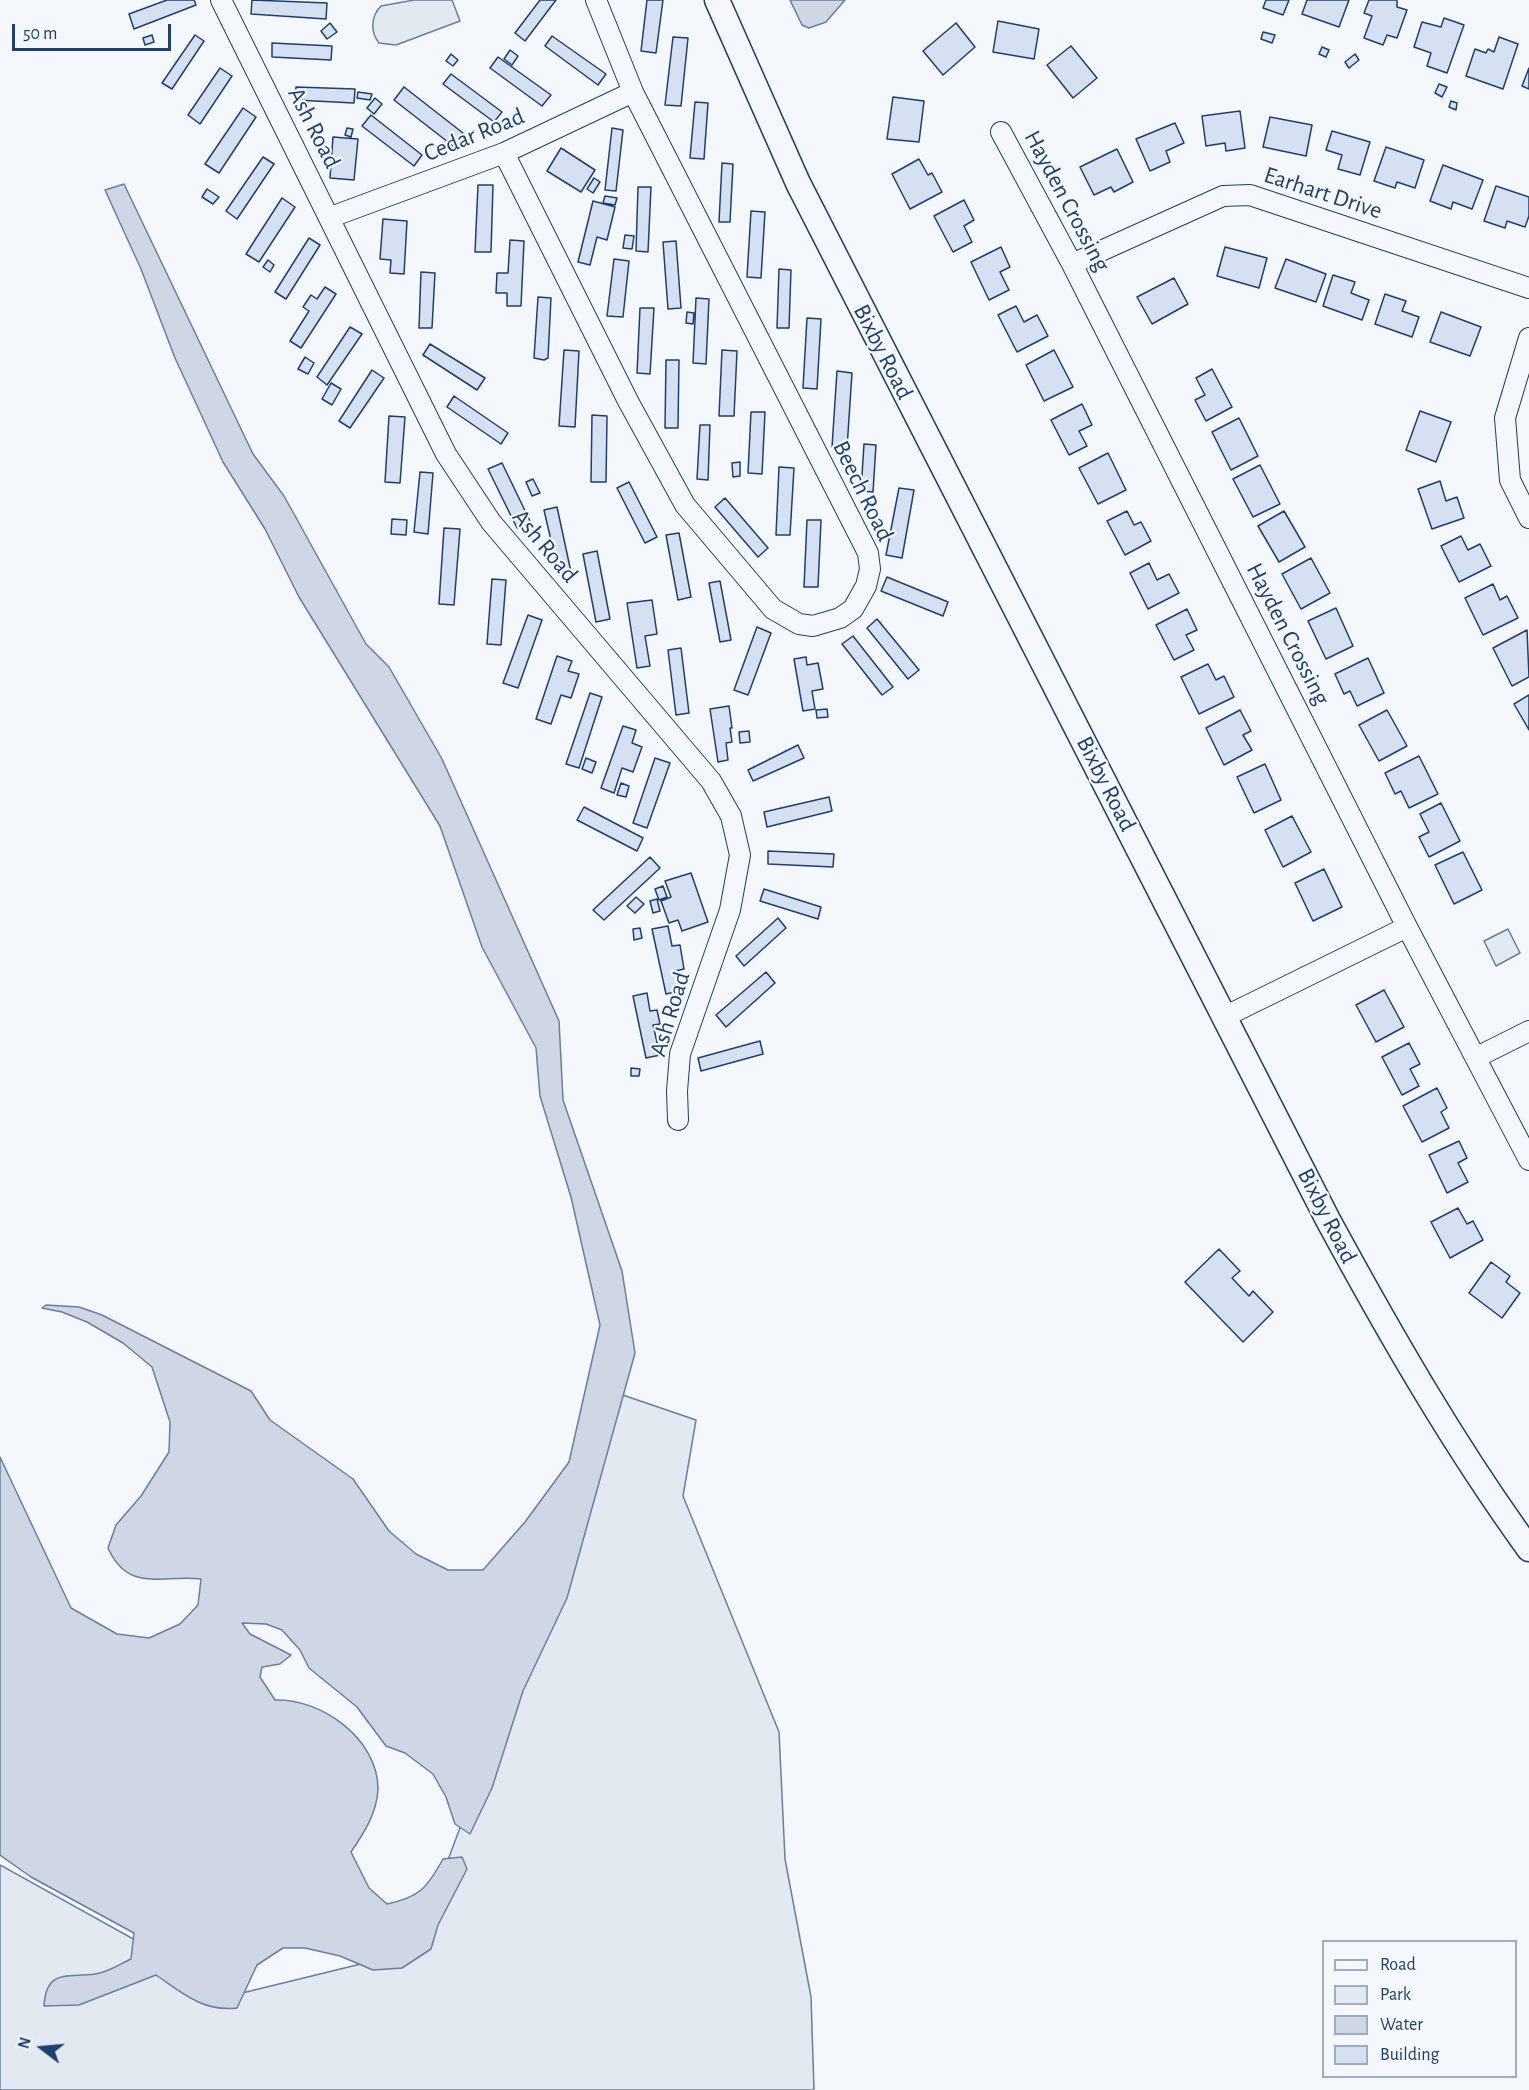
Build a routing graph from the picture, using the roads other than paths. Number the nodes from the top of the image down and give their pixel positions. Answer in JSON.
{"nodes":[{"id":1,"x":221,"y":0,"type":"edge"},
{"id":2,"x":596,"y":0,"type":"edge"},
{"id":3,"x":717,"y":0,"type":"edge"},
{"id":4,"x":633,"y":92,"type":"junction"},
{"id":5,"x":1001,"y":132,"type":"dead end"},
{"id":6,"x":504,"y":153,"type":"junction"},
{"id":7,"x":331,"y":217,"type":"junction"},
{"id":8,"x":1072,"y":264,"type":"junction"},
{"id":9,"x":1529,"y":288,"type":"edge"},
{"id":10,"x":1529,"y":338,"type":"edge"},
{"id":11,"x":1529,"y":518,"type":"edge"},
{"id":12,"x":1407,"y":927,"type":"junction"},
{"id":13,"x":1224,"y":1017,"type":"junction"},
{"id":14,"x":1529,"y":1030,"type":"edge"},
{"id":15,"x":1477,"y":1057,"type":"junction"},
{"id":16,"x":678,"y":1120,"type":"dead end"},
{"id":17,"x":1529,"y":1160,"type":"edge"},
{"id":18,"x":1529,"y":1549,"type":"edge"}],
"edges":[{"from":1,"to":7,"type":"street","name":"Ash Road"},
{"from":2,"to":4,"type":"street","name":"Beech Road"},
{"from":3,"to":13,"type":"street","name":"Bixby Road"},
{"from":4,"to":6,"type":"street","name":"Cedar Road"},
{"from":4,"to":6,"type":"street","name":"Beech Road"},
{"from":5,"to":8,"type":"street","name":"Hayden Crossing"},
{"from":6,"to":7,"type":"street","name":"Cedar Road"},
{"from":7,"to":16,"type":"street","name":"Ash Road"},
{"from":8,"to":9,"type":"street","name":"Earhart Drive"},
{"from":8,"to":12,"type":"street","name":"Hayden Crossing"},
{"from":10,"to":11,"type":"street"},
{"from":12,"to":13,"type":"street"},
{"from":12,"to":15,"type":"street","name":"Hayden Crossing"},
{"from":13,"to":18,"type":"street","name":"Bixby Road"},
{"from":14,"to":15,"type":"street"},
{"from":15,"to":17,"type":"street","name":"Hayden Crossing"}]}
